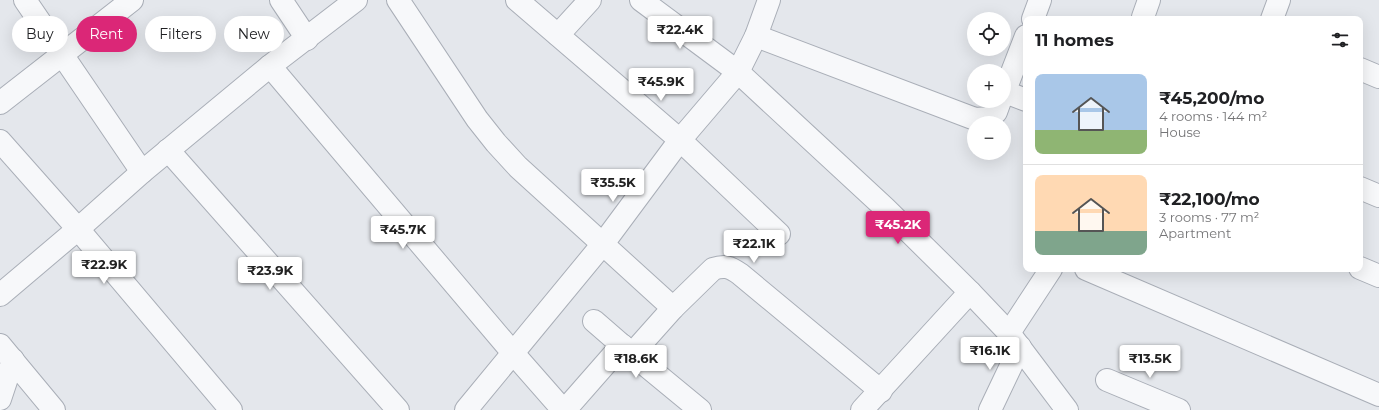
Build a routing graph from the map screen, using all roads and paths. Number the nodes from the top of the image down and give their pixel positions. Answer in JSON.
{"nodes":[{"id":1,"x":25,"y":0,"type":"edge"},
{"id":2,"x":132,"y":0,"type":"edge"},
{"id":3,"x":281,"y":0,"type":"edge"},
{"id":4,"x":356,"y":0,"type":"edge"},
{"id":5,"x":398,"y":0,"type":"edge"},
{"id":6,"x":517,"y":0,"type":"edge"},
{"id":7,"x":590,"y":0,"type":"edge"},
{"id":8,"x":641,"y":0,"type":"edge"},
{"id":9,"x":769,"y":0,"type":"edge"},
{"id":10,"x":1040,"y":0,"type":"edge"},
{"id":11,"x":1279,"y":0,"type":"edge"},
{"id":12,"x":1034,"y":16,"type":"edge"},
{"id":13,"x":1273,"y":16,"type":"edge"},
{"id":14,"x":558,"y":35,"type":"junction"},
{"id":15,"x":756,"y":36,"type":"junction"},
{"id":16,"x":306,"y":39,"type":"junction"},
{"id":17,"x":1023,"y":44,"type":"edge"},
{"id":18,"x":62,"y":54,"type":"junction"},
{"id":19,"x":270,"y":66,"type":"junction"},
{"id":20,"x":1363,"y":70,"type":"edge"},
{"id":21,"x":738,"y":72,"type":"junction"},
{"id":22,"x":1011,"y":74,"type":"edge"},
{"id":23,"x":1379,"y":77,"type":"edge"},
{"id":24,"x":1011,"y":95,"type":"edge"},
{"id":25,"x":1023,"y":99,"type":"edge"},
{"id":26,"x":0,"y":103,"type":"edge"},
{"id":27,"x":997,"y":108,"type":"edge"},
{"id":28,"x":680,"y":140,"type":"junction"},
{"id":29,"x":0,"y":141,"type":"edge"},
{"id":30,"x":168,"y":150,"type":"junction"},
{"id":31,"x":142,"y":172,"type":"junction"},
{"id":32,"x":1363,"y":189,"type":"edge"},
{"id":33,"x":1379,"y":196,"type":"edge"},
{"id":34,"x":78,"y":229,"type":"junction"},
{"id":35,"x":779,"y":234,"type":"dead end"},
{"id":36,"x":602,"y":245,"type":"junction"},
{"id":37,"x":1363,"y":269,"type":"edge"},
{"id":38,"x":1049,"y":272,"type":"edge"},
{"id":39,"x":1093,"y":272,"type":"edge"},
{"id":40,"x":1379,"y":276,"type":"edge"},
{"id":41,"x":970,"y":292,"type":"junction"},
{"id":42,"x":0,"y":295,"type":"edge"},
{"id":43,"x":673,"y":308,"type":"junction"},
{"id":44,"x":594,"y":321,"type":"dead end"},
{"id":45,"x":1015,"y":340,"type":"junction"},
{"id":46,"x":627,"y":350,"type":"junction"},
{"id":47,"x":6,"y":353,"type":"edge"},
{"id":48,"x":513,"y":353,"type":"junction"},
{"id":49,"x":1107,"y":380,"type":"dead end"},
{"id":50,"x":881,"y":391,"type":"junction"},
{"id":51,"x":1379,"y":395,"type":"edge"},
{"id":52,"x":0,"y":399,"type":"edge"},
{"id":53,"x":54,"y":410,"type":"edge"},
{"id":54,"x":231,"y":410,"type":"edge"},
{"id":55,"x":398,"y":410,"type":"edge"},
{"id":56,"x":466,"y":410,"type":"edge"},
{"id":57,"x":564,"y":410,"type":"edge"},
{"id":58,"x":700,"y":410,"type":"edge"},
{"id":59,"x":862,"y":410,"type":"edge"},
{"id":60,"x":990,"y":410,"type":"edge"},
{"id":61,"x":1067,"y":410,"type":"edge"},
{"id":62,"x":1179,"y":410,"type":"edge"}],
"edges":[{"from":1,"to":18,"type":"street"},
{"from":2,"to":18,"type":"street"},
{"from":3,"to":16,"type":"street"},
{"from":4,"to":16,"type":"street"},
{"from":5,"to":36,"type":"street"},
{"from":6,"to":14,"type":"street"},
{"from":7,"to":14,"type":"street"},
{"from":8,"to":21,"type":"street"},
{"from":9,"to":15,"type":"street"},
{"from":10,"to":12,"type":"street"},
{"from":11,"to":13,"type":"street"},
{"from":14,"to":28,"type":"street"},
{"from":15,"to":21,"type":"street"},
{"from":15,"to":27,"type":"street"},
{"from":16,"to":19,"type":"street"},
{"from":17,"to":22,"type":"street"},
{"from":18,"to":26,"type":"street"},
{"from":18,"to":31,"type":"street"},
{"from":19,"to":30,"type":"street"},
{"from":19,"to":48,"type":"street"},
{"from":20,"to":23,"type":"street"},
{"from":21,"to":28,"type":"street"},
{"from":21,"to":41,"type":"street"},
{"from":24,"to":25,"type":"street"},
{"from":28,"to":35,"type":"street"},
{"from":28,"to":36,"type":"street"},
{"from":29,"to":34,"type":"street"},
{"from":30,"to":31,"type":"street"},
{"from":30,"to":55,"type":"street"},
{"from":31,"to":34,"type":"street"},
{"from":32,"to":33,"type":"street"},
{"from":34,"to":42,"type":"street"},
{"from":34,"to":54,"type":"street"},
{"from":36,"to":43,"type":"street"},
{"from":36,"to":48,"type":"street"},
{"from":37,"to":40,"type":"street"},
{"from":38,"to":45,"type":"street"},
{"from":39,"to":51,"type":"street"},
{"from":41,"to":45,"type":"street"},
{"from":41,"to":50,"type":"street"},
{"from":43,"to":46,"type":"street"},
{"from":43,"to":50,"type":"street"},
{"from":44,"to":46,"type":"street"},
{"from":45,"to":60,"type":"street"},
{"from":45,"to":61,"type":"street"},
{"from":46,"to":57,"type":"street"},
{"from":46,"to":58,"type":"street"},
{"from":47,"to":52,"type":"street"},
{"from":47,"to":53,"type":"street"},
{"from":48,"to":56,"type":"street"},
{"from":48,"to":57,"type":"street"},
{"from":49,"to":62,"type":"street"},
{"from":50,"to":59,"type":"street"}]}
